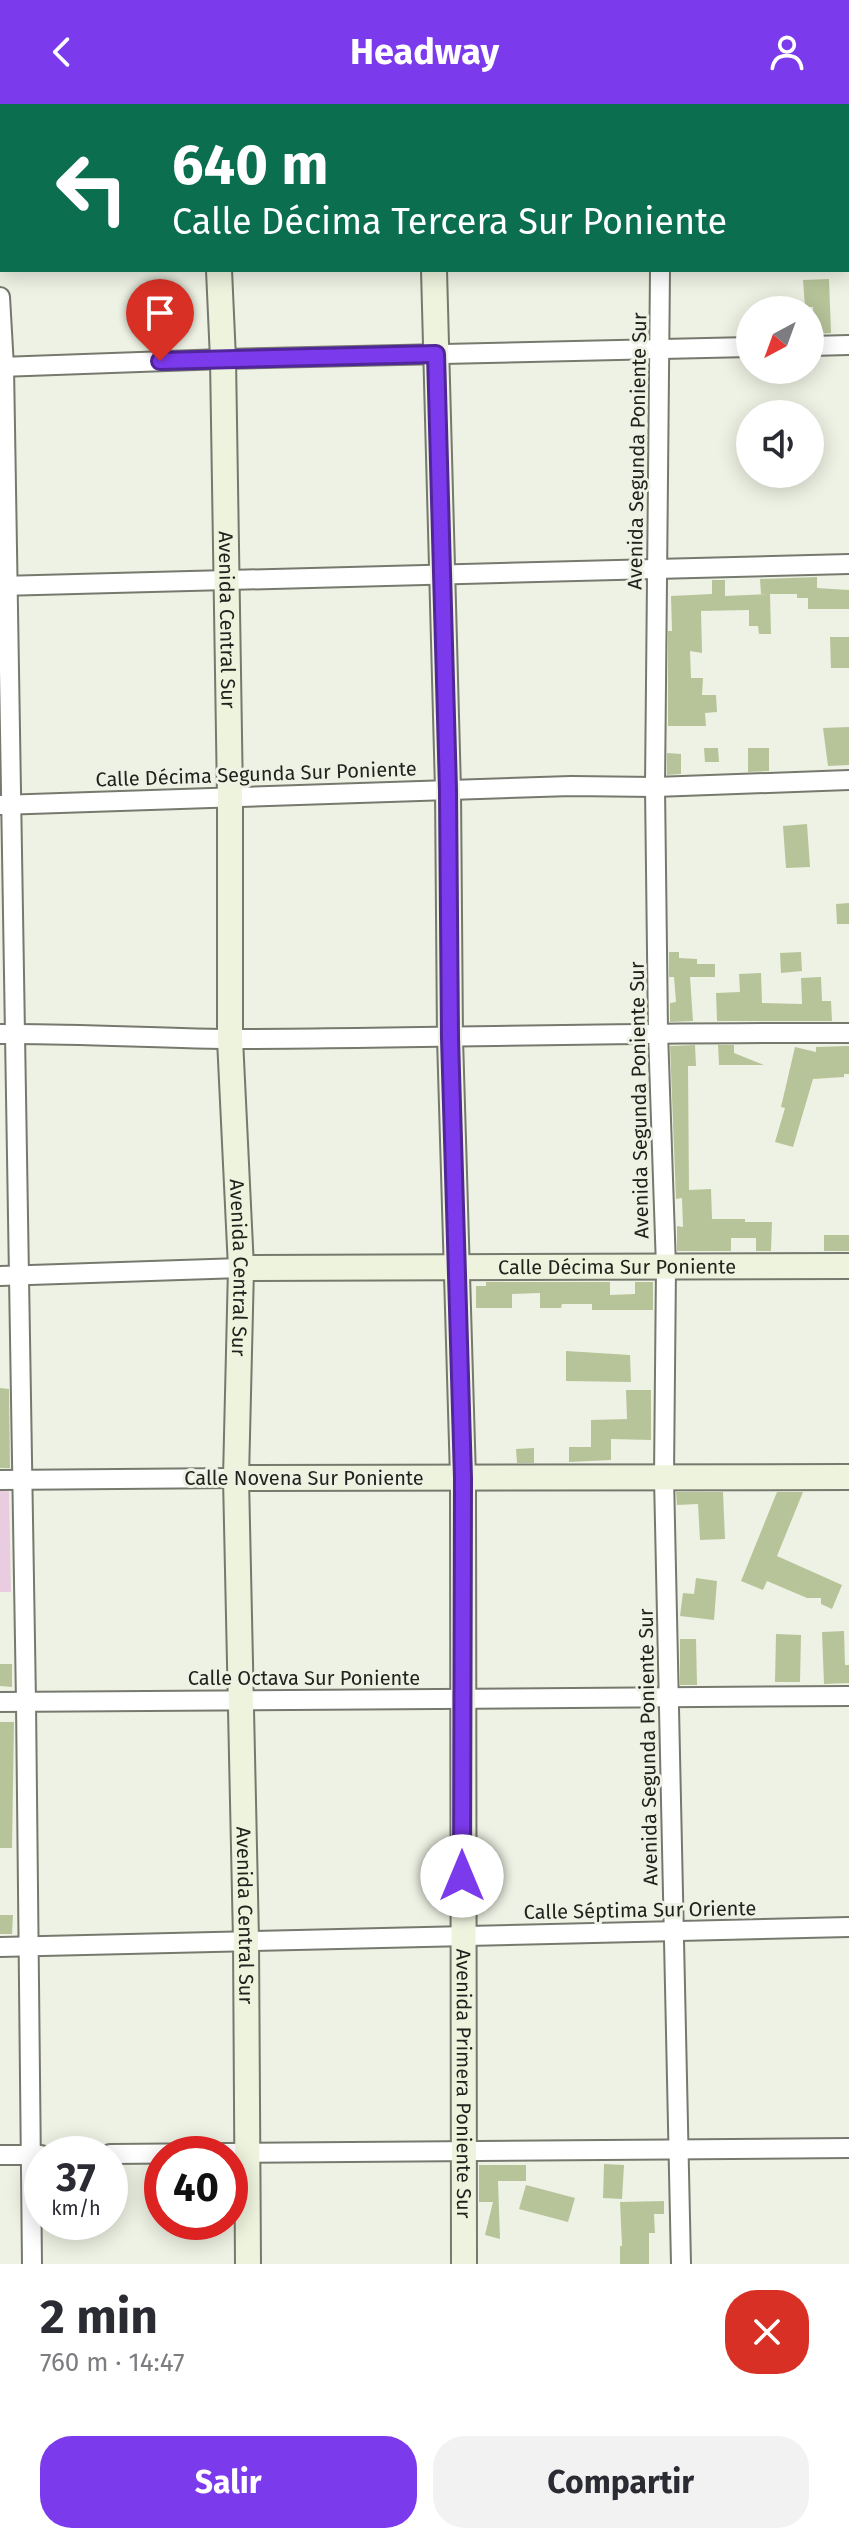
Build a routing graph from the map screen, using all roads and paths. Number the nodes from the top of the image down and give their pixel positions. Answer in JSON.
{"nodes":[{"id":1,"x":219,"y":272,"type":"edge"},
{"id":2,"x":434,"y":272,"type":"edge"},
{"id":3,"x":660,"y":272,"type":"edge"},
{"id":4,"x":0,"y":297,"type":"edge"},
{"id":5,"x":849,"y":345,"type":"edge"},
{"id":6,"x":824,"y":346,"type":"edge"},
{"id":7,"x":736,"y":347,"type":"edge"},
{"id":8,"x":660,"y":349,"type":"junction"},
{"id":9,"x":436,"y":354,"type":"junction"},
{"id":10,"x":223,"y":359,"type":"junction"},
{"id":11,"x":2,"y":367,"type":"edge"},
{"id":12,"x":849,"y":564,"type":"edge"},
{"id":13,"x":658,"y":568,"type":"junction"},
{"id":14,"x":442,"y":573,"type":"junction"},
{"id":15,"x":226,"y":578,"type":"junction"},
{"id":16,"x":4,"y":586,"type":"edge"},
{"id":17,"x":849,"y":780,"type":"edge"},
{"id":18,"x":655,"y":787,"type":"junction"},
{"id":19,"x":448,"y":790,"type":"junction"},
{"id":20,"x":230,"y":797,"type":"junction"},
{"id":21,"x":6,"y":805,"type":"edge"},
{"id":22,"x":658,"y":1032,"type":"junction"},
{"id":23,"x":849,"y":1033,"type":"edge"},
{"id":24,"x":8,"y":1034,"type":"edge"},
{"id":25,"x":450,"y":1038,"type":"junction"},
{"id":26,"x":230,"y":1039,"type":"junction"},
{"id":27,"x":849,"y":1266,"type":"edge"},
{"id":28,"x":666,"y":1267,"type":"junction"},
{"id":29,"x":241,"y":1268,"type":"junction"},
{"id":30,"x":457,"y":1268,"type":"junction"},
{"id":31,"x":10,"y":1275,"type":"edge"},
{"id":32,"x":664,"y":1477,"type":"junction"},
{"id":33,"x":849,"y":1477,"type":"edge"},
{"id":34,"x":236,"y":1478,"type":"junction"},
{"id":35,"x":463,"y":1478,"type":"junction"},
{"id":36,"x":0,"y":1480,"type":"edge"},
{"id":37,"x":21,"y":1480,"type":"junction"},
{"id":38,"x":849,"y":1696,"type":"edge"},
{"id":39,"x":668,"y":1697,"type":"junction"},
{"id":40,"x":462,"y":1699,"type":"junction"},
{"id":41,"x":241,"y":1701,"type":"junction"},
{"id":42,"x":0,"y":1702,"type":"edge"},
{"id":43,"x":26,"y":1702,"type":"junction"},
{"id":44,"x":849,"y":1927,"type":"edge"},
{"id":45,"x":674,"y":1931,"type":"junction"},
{"id":46,"x":462,"y":1935,"type":"junction"},
{"id":47,"x":246,"y":1940,"type":"junction"},
{"id":48,"x":29,"y":1946,"type":"junction"},
{"id":49,"x":0,"y":1947,"type":"edge"},
{"id":50,"x":35,"y":2136,"type":"edge"},
{"id":51,"x":246,"y":2136,"type":"edge"},
{"id":52,"x":849,"y":2148,"type":"edge"},
{"id":53,"x":679,"y":2150,"type":"junction"},
{"id":54,"x":463,"y":2152,"type":"junction"},
{"id":55,"x":248,"y":2153,"type":"edge"},
{"id":56,"x":0,"y":2155,"type":"edge"},
{"id":57,"x":24,"y":2155,"type":"edge"},
{"id":58,"x":33,"y":2240,"type":"edge"},
{"id":59,"x":248,"y":2240,"type":"edge"},
{"id":60,"x":32,"y":2264,"type":"edge"},
{"id":61,"x":248,"y":2264,"type":"edge"},
{"id":62,"x":464,"y":2264,"type":"edge"},
{"id":63,"x":681,"y":2264,"type":"edge"}],
"edges":[{"from":1,"to":10,"type":"street","name":"Avenida Central Sur"},
{"from":2,"to":9,"type":"street","name":"Avenida Primera Poniente Sur"},
{"from":3,"to":8,"type":"street","name":"Avenida Segunda Poniente Sur"},
{"from":4,"to":11,"type":"street"},
{"from":5,"to":6,"type":"street"},
{"from":7,"to":8,"type":"street"},
{"from":8,"to":9,"type":"street"},
{"from":8,"to":13,"type":"street","name":"Avenida Segunda Poniente Sur"},
{"from":9,"to":10,"type":"street"},
{"from":9,"to":14,"type":"street","name":"Avenida Primera Poniente Sur"},
{"from":10,"to":11,"type":"street"},
{"from":10,"to":15,"type":"street","name":"Avenida Central Sur"},
{"from":11,"to":16,"type":"street"},
{"from":12,"to":13,"type":"street"},
{"from":13,"to":14,"type":"street"},
{"from":13,"to":18,"type":"street","name":"Avenida Segunda Poniente Sur"},
{"from":14,"to":15,"type":"street"},
{"from":14,"to":19,"type":"street","name":"Avenida Primera Poniente Sur"},
{"from":15,"to":16,"type":"street"},
{"from":15,"to":20,"type":"street","name":"Avenida Central Sur"},
{"from":16,"to":21,"type":"street"},
{"from":17,"to":18,"type":"street","name":"Calle Décima Segunda Sur Poniente"},
{"from":18,"to":19,"type":"street","name":"Calle Décima Segunda Sur Poniente"},
{"from":18,"to":22,"type":"street","name":"Avenida Segunda Poniente Sur"},
{"from":19,"to":20,"type":"street","name":"Calle Décima Segunda Sur Poniente"},
{"from":19,"to":25,"type":"street","name":"Avenida Primera Poniente Sur"},
{"from":20,"to":21,"type":"street","name":"Calle Décima Segunda Sur Poniente"},
{"from":20,"to":26,"type":"street","name":"Avenida Central Sur"},
{"from":21,"to":24,"type":"street"},
{"from":22,"to":23,"type":"street"},
{"from":22,"to":25,"type":"street"},
{"from":22,"to":28,"type":"street","name":"Avenida Segunda Poniente Sur"},
{"from":24,"to":26,"type":"street"},
{"from":24,"to":31,"type":"street"},
{"from":25,"to":26,"type":"street"},
{"from":25,"to":30,"type":"street","name":"Avenida Primera Poniente Sur"},
{"from":26,"to":29,"type":"street","name":"Avenida Central Sur"},
{"from":27,"to":28,"type":"street","name":"Calle Décima Sur Poniente"},
{"from":28,"to":30,"type":"street","name":"Calle Décima Sur Poniente"},
{"from":28,"to":32,"type":"street","name":"Avenida Segunda Poniente Sur"},
{"from":29,"to":30,"type":"street","name":"Calle Décima Sur Poniente"},
{"from":29,"to":31,"type":"street","name":"Calle Décima Sur Poniente"},
{"from":29,"to":34,"type":"street","name":"Avenida Central Sur"},
{"from":30,"to":35,"type":"street","name":"Avenida Primera Poniente Sur"},
{"from":31,"to":37,"type":"street"},
{"from":32,"to":33,"type":"street","name":"Calle Novena Sur Poniente"},
{"from":32,"to":35,"type":"street","name":"Calle Novena Sur Poniente"},
{"from":32,"to":39,"type":"street","name":"Avenida Segunda Poniente Sur"},
{"from":34,"to":35,"type":"street","name":"Calle Novena Sur Poniente"},
{"from":34,"to":37,"type":"street","name":"Calle Novena Sur Poniente"},
{"from":34,"to":41,"type":"street","name":"Avenida Central Sur"},
{"from":35,"to":40,"type":"street","name":"Avenida Primera Poniente Sur"},
{"from":36,"to":37,"type":"street","name":"Calle Novena Sur Poniente"},
{"from":37,"to":43,"type":"street"},
{"from":38,"to":39,"type":"street","name":"Calle Octava Sur Poniente"},
{"from":39,"to":40,"type":"street","name":"Calle Octava Sur Poniente"},
{"from":39,"to":45,"type":"street","name":"Avenida Segunda Poniente Sur"},
{"from":40,"to":41,"type":"street","name":"Calle Octava Sur Poniente"},
{"from":40,"to":46,"type":"street","name":"Avenida Primera Poniente Sur"},
{"from":41,"to":43,"type":"street","name":"Calle Octava Sur Poniente"},
{"from":41,"to":47,"type":"street","name":"Avenida Central Sur"},
{"from":42,"to":43,"type":"street","name":"Calle Octava Sur Poniente"},
{"from":43,"to":48,"type":"street"},
{"from":44,"to":45,"type":"street","name":"Calle Séptima Sur Oriente"},
{"from":45,"to":46,"type":"street","name":"Calle Séptima Sur Oriente"},
{"from":45,"to":53,"type":"street","name":"Avenida Segunda Poniente Sur"},
{"from":46,"to":47,"type":"street","name":"Calle Séptima Sur Oriente"},
{"from":46,"to":54,"type":"street","name":"Avenida Primera Poniente Sur"},
{"from":47,"to":48,"type":"street","name":"Calle Séptima Sur Oriente"},
{"from":47,"to":51,"type":"street","name":"Avenida Central Sur"},
{"from":48,"to":49,"type":"street","name":"Calle Séptima Sur Oriente"},
{"from":48,"to":50,"type":"street"},
{"from":52,"to":53,"type":"street"},
{"from":53,"to":54,"type":"street"},
{"from":53,"to":63,"type":"street","name":"Avenida Segunda Poniente Sur"},
{"from":54,"to":55,"type":"street"},
{"from":54,"to":62,"type":"street","name":"Avenida Primera Poniente Sur"},
{"from":56,"to":57,"type":"street"},
{"from":58,"to":60,"type":"street"},
{"from":59,"to":61,"type":"street","name":"Avenida Central Sur"}]}
